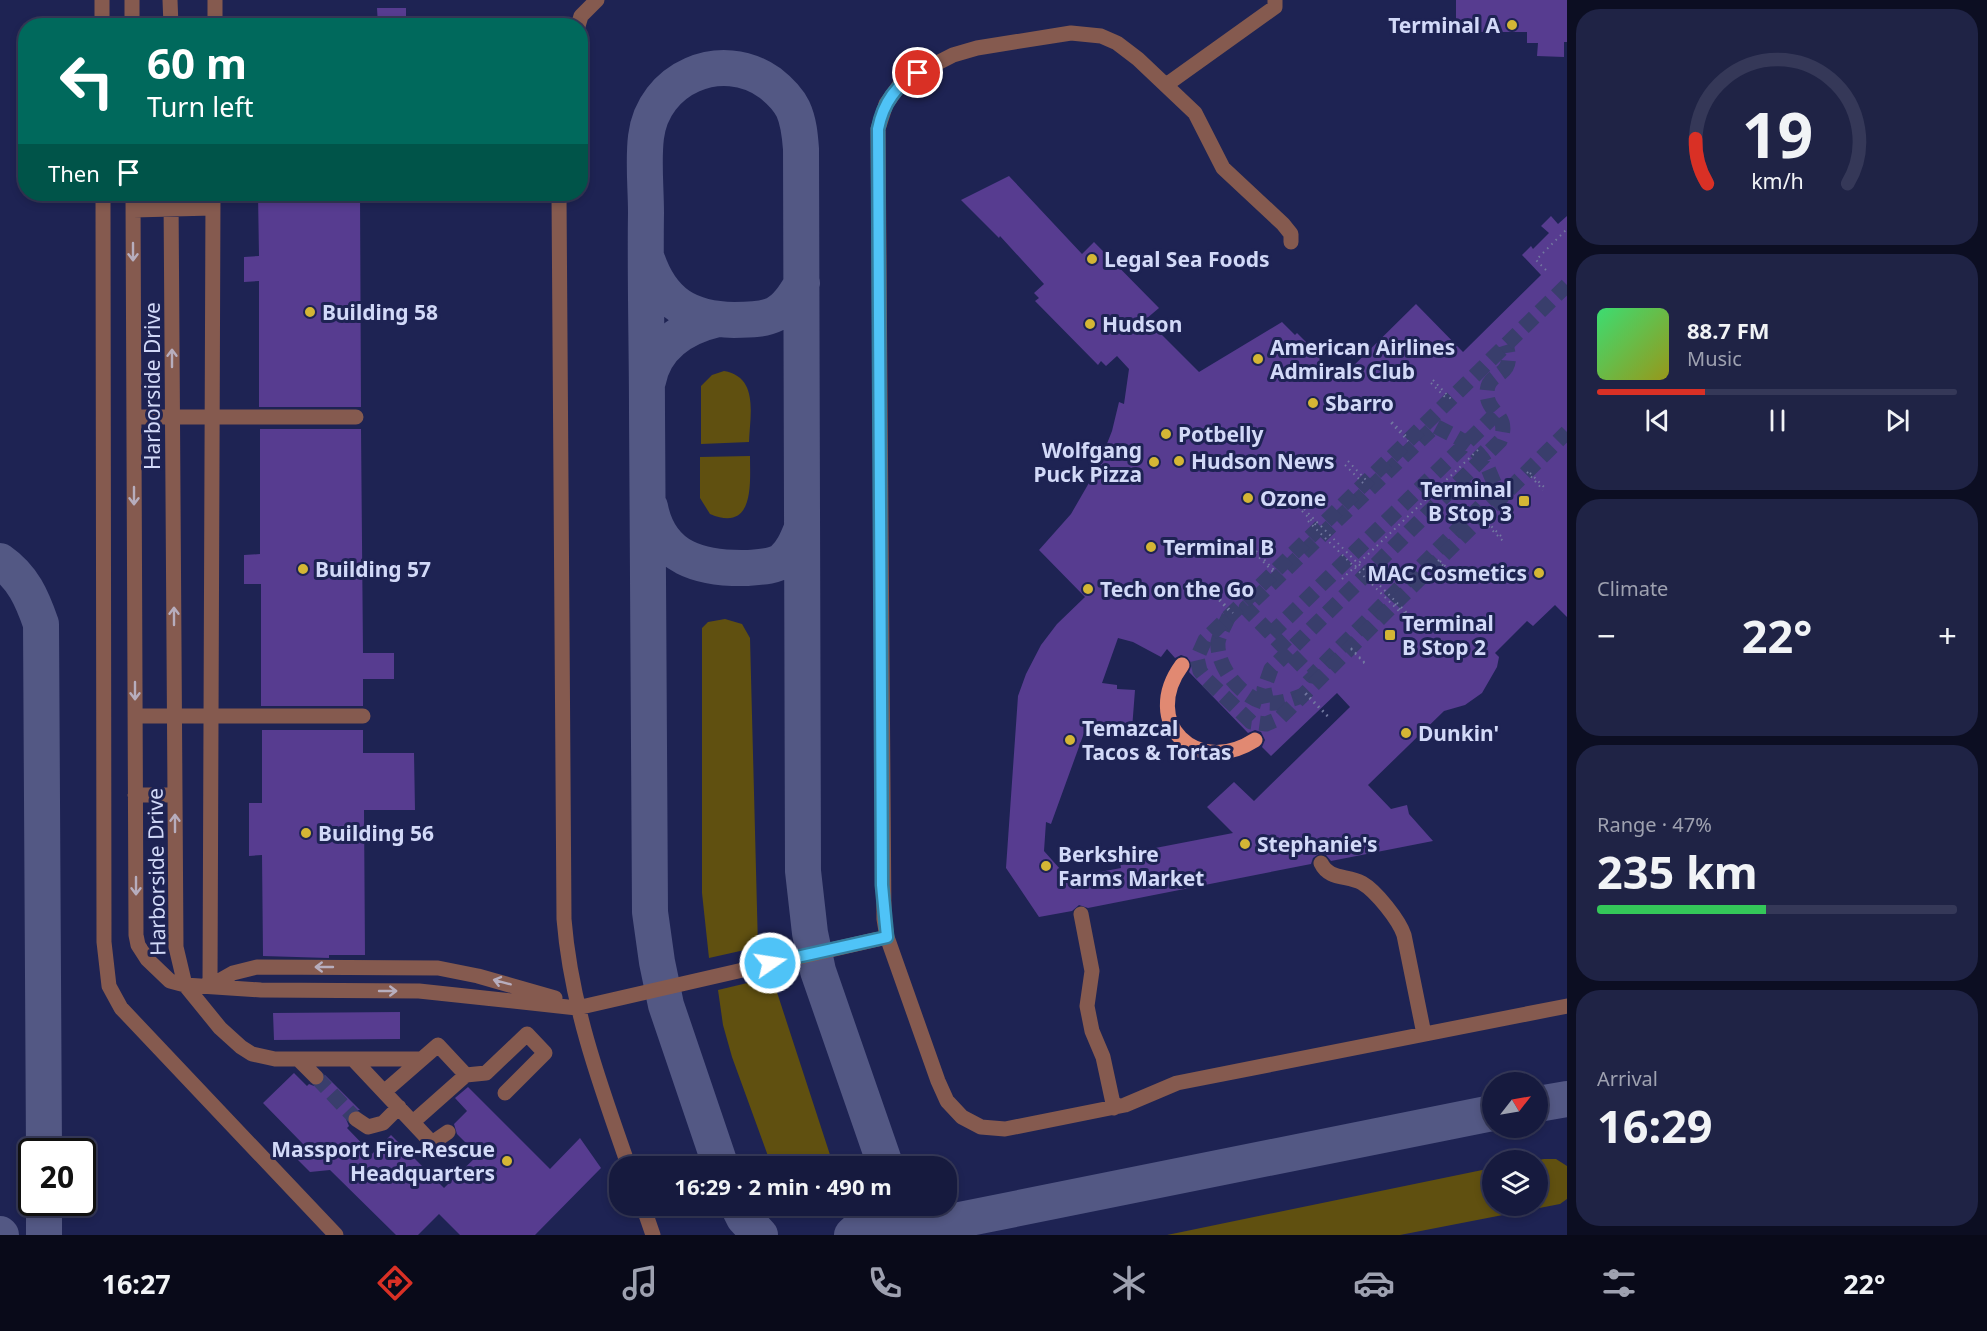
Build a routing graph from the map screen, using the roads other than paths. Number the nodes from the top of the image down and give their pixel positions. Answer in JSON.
{"nodes":[{"id":1,"x":102,"y":0,"type":"edge"},
{"id":2,"x":132,"y":0,"type":"edge"},
{"id":3,"x":170,"y":0,"type":"edge"},
{"id":4,"x":215,"y":0,"type":"edge"},
{"id":5,"x":597,"y":0,"type":"edge"},
{"id":6,"x":1275,"y":0,"type":"edge"},
{"id":7,"x":102,"y":18,"type":"edge"},
{"id":8,"x":132,"y":18,"type":"edge"},
{"id":9,"x":171,"y":18,"type":"edge"},
{"id":10,"x":215,"y":18,"type":"edge"},
{"id":11,"x":580,"y":18,"type":"edge"},
{"id":12,"x":1166,"y":85,"type":"junction"},
{"id":13,"x":103,"y":201,"type":"edge"},
{"id":14,"x":133,"y":201,"type":"edge"},
{"id":15,"x":171,"y":201,"type":"edge"},
{"id":16,"x":213,"y":201,"type":"edge"},
{"id":17,"x":559,"y":201,"type":"edge"},
{"id":18,"x":133,"y":210,"type":"junction"},
{"id":19,"x":1291,"y":242,"type":"dead end"},
{"id":20,"x":134,"y":417,"type":"junction"},
{"id":21,"x":173,"y":417,"type":"junction"},
{"id":22,"x":212,"y":417,"type":"junction"},
{"id":23,"x":356,"y":417,"type":"dead end"},
{"id":24,"x":1182,"y":665,"type":"dead end"},
{"id":25,"x":135,"y":716,"type":"junction"},
{"id":26,"x":175,"y":716,"type":"junction"},
{"id":27,"x":211,"y":716,"type":"junction"},
{"id":28,"x":363,"y":717,"type":"dead end"},
{"id":29,"x":1255,"y":740,"type":"dead end"},
{"id":30,"x":135,"y":795,"type":"junction"},
{"id":31,"x":175,"y":795,"type":"junction"},
{"id":32,"x":1321,"y":863,"type":"dead end"},
{"id":33,"x":1081,"y":914,"type":"dead end"},
{"id":34,"x":887,"y":937,"type":"junction"},
{"id":35,"x":285,"y":967,"type":"junction"},
{"id":36,"x":185,"y":985,"type":"junction"},
{"id":37,"x":210,"y":986,"type":"junction"},
{"id":38,"x":285,"y":990,"type":"junction"},
{"id":39,"x":1567,"y":1006,"type":"edge"},
{"id":40,"x":577,"y":1008,"type":"junction"},
{"id":41,"x":1424,"y":1034,"type":"junction"},
{"id":42,"x":298,"y":1059,"type":"junction"},
{"id":43,"x":353,"y":1059,"type":"junction"},
{"id":44,"x":422,"y":1059,"type":"junction"},
{"id":45,"x":466,"y":1075,"type":"junction"},
{"id":46,"x":316,"y":1077,"type":"tunnel mouth"},
{"id":47,"x":384,"y":1092,"type":"junction"},
{"id":48,"x":505,"y":1093,"type":"dead end"},
{"id":49,"x":399,"y":1107,"type":"junction"},
{"id":50,"x":1114,"y":1108,"type":"junction"},
{"id":51,"x":356,"y":1119,"type":"tunnel mouth"},
{"id":52,"x":413,"y":1122,"type":"junction"},
{"id":53,"x":448,"y":1132,"type":"dead end"},
{"id":54,"x":625,"y":1156,"type":"edge"},
{"id":55,"x":646,"y":1216,"type":"edge"},
{"id":56,"x":336,"y":1235,"type":"edge"},
{"id":57,"x":653,"y":1235,"type":"edge"}],
"edges":[{"from":1,"to":7,"type":"street"},
{"from":2,"to":8,"type":"street"},
{"from":3,"to":9,"type":"street"},
{"from":4,"to":10,"type":"street"},
{"from":5,"to":11,"type":"street"},
{"from":6,"to":12,"type":"street"},
{"from":12,"to":19,"type":"street"},
{"from":12,"to":34,"type":"street"},
{"from":13,"to":56,"type":"street"},
{"from":14,"to":18,"type":"street","name":"Harborside Drive"},
{"from":15,"to":16,"type":"street"},
{"from":15,"to":18,"type":"street"},
{"from":21,"to":15,"type":"street","name":"Harborside Drive","one_way":true},
{"from":16,"to":22,"type":"street"},
{"from":17,"to":40,"type":"street"},
{"from":18,"to":20,"type":"street","name":"Harborside Drive","one_way":true},
{"from":20,"to":21,"type":"street"},
{"from":20,"to":25,"type":"street","name":"Harborside Drive","one_way":true},
{"from":21,"to":22,"type":"street"},
{"from":26,"to":21,"type":"street","name":"Harborside Drive","one_way":true},
{"from":22,"to":23,"type":"street"},
{"from":22,"to":27,"type":"street"},
{"from":24,"to":29,"type":"main road"},
{"from":25,"to":26,"type":"street"},
{"from":25,"to":30,"type":"street","name":"Harborside Drive"},
{"from":26,"to":27,"type":"street"},
{"from":26,"to":31,"type":"street","name":"Harborside Drive"},
{"from":27,"to":28,"type":"street"},
{"from":27,"to":37,"type":"street"},
{"from":30,"to":31,"type":"street"},
{"from":30,"to":36,"type":"street","name":"Harborside Drive","one_way":true},
{"from":36,"to":31,"type":"street","name":"Harborside Drive","one_way":true},
{"from":32,"to":41,"type":"street"},
{"from":33,"to":50,"type":"street"},
{"from":34,"to":40,"type":"street"},
{"from":34,"to":50,"type":"street"},
{"from":35,"to":37,"type":"street"},
{"from":35,"to":38,"type":"street"},
{"from":40,"to":35,"type":"street","one_way":true},
{"from":36,"to":37,"type":"street"},
{"from":36,"to":42,"type":"street"},
{"from":37,"to":38,"type":"street"},
{"from":38,"to":40,"type":"street","one_way":true},
{"from":39,"to":41,"type":"street"},
{"from":40,"to":54,"type":"street"},
{"from":41,"to":50,"type":"street"},
{"from":42,"to":43,"type":"street"},
{"from":42,"to":46,"type":"street"},
{"from":43,"to":44,"type":"street"},
{"from":43,"to":47,"type":"street"},
{"from":44,"to":45,"type":"street"},
{"from":44,"to":47,"type":"street"},
{"from":45,"to":48,"type":"street"},
{"from":45,"to":52,"type":"street"},
{"from":47,"to":49,"type":"street"},
{"from":49,"to":51,"type":"street"},
{"from":49,"to":52,"type":"street"},
{"from":52,"to":53,"type":"street"},
{"from":55,"to":57,"type":"street"}]}
